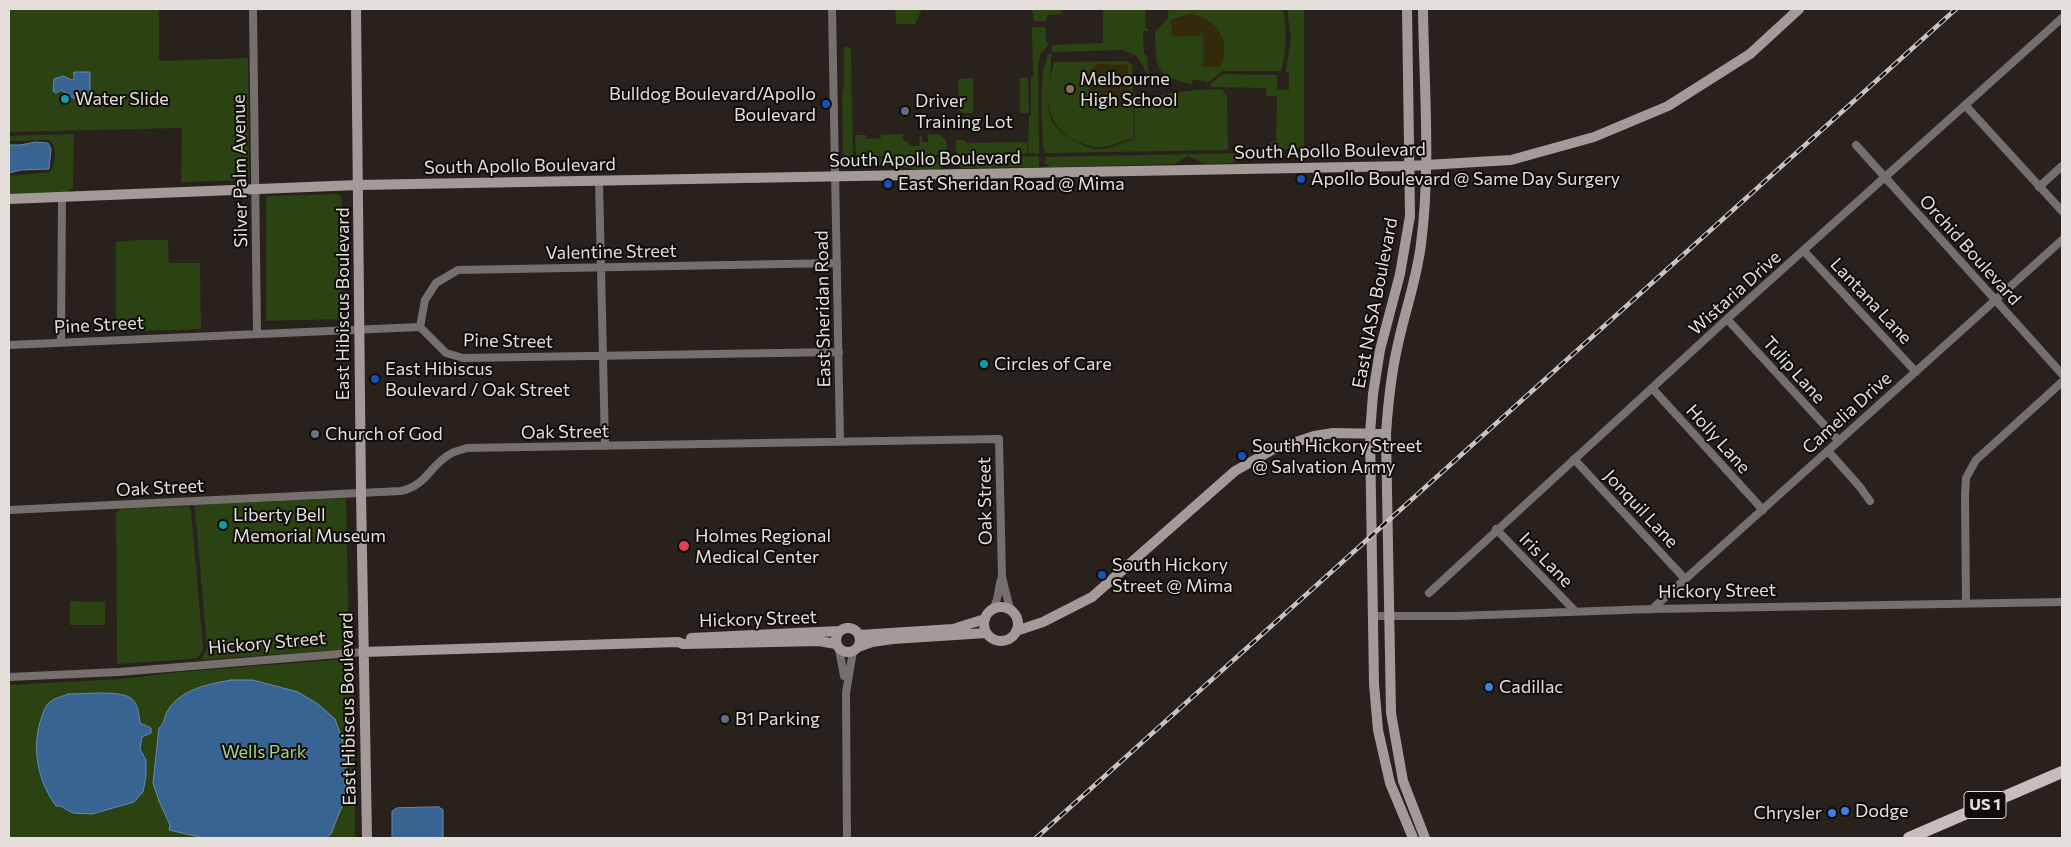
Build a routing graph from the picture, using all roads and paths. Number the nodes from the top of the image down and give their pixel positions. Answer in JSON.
{"nodes":[{"id":1,"x":253,"y":9,"type":"edge"},
{"id":2,"x":356,"y":9,"type":"edge"},
{"id":3,"x":832,"y":9,"type":"edge"},
{"id":4,"x":1407,"y":9,"type":"edge"},
{"id":5,"x":1423,"y":9,"type":"edge"},
{"id":6,"x":1799,"y":9,"type":"edge"},
{"id":7,"x":2062,"y":18,"type":"edge"},
{"id":8,"x":1965,"y":105,"type":"junction"},
{"id":9,"x":1856,"y":145,"type":"dead end"},
{"id":10,"x":1409,"y":166,"type":"junction"},
{"id":11,"x":1426,"y":166,"type":"junction"},
{"id":12,"x":2062,"y":166,"type":"edge"},
{"id":13,"x":836,"y":176,"type":"junction"},
{"id":14,"x":1885,"y":178,"type":"junction"},
{"id":15,"x":599,"y":180,"type":"junction"},
{"id":16,"x":358,"y":185,"type":"junction"},
{"id":17,"x":2039,"y":187,"type":"junction"},
{"id":18,"x":256,"y":188,"type":"junction"},
{"id":19,"x":62,"y":196,"type":"junction"},
{"id":20,"x":9,"y":199,"type":"edge"},
{"id":21,"x":2062,"y":211,"type":"edge"},
{"id":22,"x":2062,"y":240,"type":"edge"},
{"id":23,"x":1804,"y":251,"type":"junction"},
{"id":24,"x":838,"y":263,"type":"junction"},
{"id":25,"x":601,"y":268,"type":"junction"},
{"id":26,"x":1400,"y":274,"type":"junction"},
{"id":27,"x":1415,"y":278,"type":"junction"},
{"id":28,"x":1995,"y":300,"type":"junction"},
{"id":29,"x":1728,"y":319,"type":"junction"},
{"id":30,"x":420,"y":327,"type":"junction"},
{"id":31,"x":359,"y":329,"type":"junction"},
{"id":32,"x":257,"y":333,"type":"junction"},
{"id":33,"x":61,"y":342,"type":"junction"},
{"id":34,"x":9,"y":345,"type":"edge"},
{"id":35,"x":839,"y":352,"type":"junction"},
{"id":36,"x":604,"y":356,"type":"junction"},
{"id":37,"x":1916,"y":372,"type":"junction"},
{"id":38,"x":2062,"y":374,"type":"edge"},
{"id":39,"x":2062,"y":382,"type":"edge"},
{"id":40,"x":1652,"y":388,"type":"junction"},
{"id":41,"x":1370,"y":434,"type":"junction"},
{"id":42,"x":1386,"y":434,"type":"junction"},
{"id":43,"x":840,"y":441,"type":"junction"},
{"id":44,"x":1839,"y":441,"type":"junction"},
{"id":45,"x":605,"y":446,"type":"junction"},
{"id":46,"x":1828,"y":451,"type":"junction"},
{"id":47,"x":1574,"y":459,"type":"junction"},
{"id":48,"x":361,"y":493,"type":"junction"},
{"id":49,"x":1870,"y":501,"type":"dead end"},
{"id":50,"x":9,"y":510,"type":"edge"},
{"id":51,"x":1763,"y":510,"type":"junction"},
{"id":52,"x":1496,"y":529,"type":"junction"},
{"id":53,"x":1002,"y":577,"type":"junction"},
{"id":54,"x":1685,"y":579,"type":"junction"},
{"id":55,"x":1429,"y":593,"type":"dead end"},
{"id":56,"x":2062,"y":602,"type":"edge"},
{"id":57,"x":1966,"y":603,"type":"junction"},
{"id":58,"x":993,"y":609,"type":"junction"},
{"id":59,"x":1652,"y":609,"type":"junction"},
{"id":60,"x":1575,"y":611,"type":"junction"},
{"id":61,"x":1012,"y":612,"type":"junction"},
{"id":62,"x":1389,"y":615,"type":"junction"},
{"id":63,"x":1373,"y":616,"type":"junction"},
{"id":64,"x":985,"y":619,"type":"junction"},
{"id":65,"x":1046,"y":619,"type":"junction"},
{"id":66,"x":839,"y":631,"type":"junction"},
{"id":67,"x":1016,"y":631,"type":"junction"},
{"id":68,"x":986,"y":634,"type":"junction"},
{"id":69,"x":859,"y":635,"type":"junction"},
{"id":70,"x":757,"y":639,"type":"junction"},
{"id":71,"x":838,"y":646,"type":"junction"},
{"id":72,"x":855,"y":649,"type":"junction"},
{"id":73,"x":364,"y":652,"type":"junction"},
{"id":74,"x":9,"y":677,"type":"edge"},
{"id":75,"x":846,"y":685,"type":"junction"},
{"id":76,"x":2062,"y":772,"type":"edge"},
{"id":77,"x":367,"y":838,"type":"edge"},
{"id":78,"x":847,"y":838,"type":"edge"},
{"id":79,"x":1413,"y":838,"type":"edge"},
{"id":80,"x":1425,"y":838,"type":"edge"},
{"id":81,"x":1909,"y":838,"type":"edge"}],
"edges":[{"from":1,"to":18,"type":"street","name":"Silver Palm Avenue"},
{"from":2,"to":16,"type":"street","name":"East Hibiscus Boulevard"},
{"from":3,"to":13,"type":"street","name":"East Sheridan Road"},
{"from":4,"to":10,"type":"street","name":"East NASA Boulevard"},
{"from":5,"to":11,"type":"street","name":"East NASA Boulevard"},
{"from":6,"to":11,"type":"street","name":"South Apollo Boulevard"},
{"from":7,"to":8,"type":"street","name":"Wistaria Drive"},
{"from":8,"to":14,"type":"street","name":"Wistaria Drive"},
{"from":8,"to":17,"type":"street"},
{"from":9,"to":14,"type":"street","name":"Orchid Boulevard"},
{"from":10,"to":11,"type":"street","name":"South Apollo Boulevard"},
{"from":10,"to":13,"type":"street","name":"South Apollo Boulevard"},
{"from":10,"to":26,"type":"street","name":"East NASA Boulevard"},
{"from":11,"to":27,"type":"street","name":"East NASA Boulevard"},
{"from":12,"to":17,"type":"street"},
{"from":13,"to":15,"type":"street","name":"South Apollo Boulevard"},
{"from":13,"to":24,"type":"street","name":"East Sheridan Road"},
{"from":14,"to":23,"type":"street","name":"Wistaria Drive"},
{"from":14,"to":28,"type":"street","name":"Orchid Boulevard"},
{"from":15,"to":16,"type":"street","name":"South Apollo Boulevard"},
{"from":15,"to":25,"type":"street"},
{"from":16,"to":18,"type":"street","name":"South Apollo Boulevard"},
{"from":16,"to":31,"type":"street","name":"East Hibiscus Boulevard"},
{"from":17,"to":21,"type":"street"},
{"from":18,"to":19,"type":"street","name":"South Apollo Boulevard"},
{"from":18,"to":32,"type":"street","name":"Silver Palm Avenue"},
{"from":19,"to":20,"type":"street","name":"South Apollo Boulevard"},
{"from":19,"to":33,"type":"street"},
{"from":22,"to":28,"type":"street","name":"Camelia Drive"},
{"from":23,"to":29,"type":"street","name":"Wistaria Drive"},
{"from":23,"to":37,"type":"street","name":"Lantana Lane"},
{"from":24,"to":25,"type":"street","name":"Valentine Street"},
{"from":24,"to":35,"type":"street","name":"East Sheridan Road"},
{"from":25,"to":30,"type":"street","name":"Valentine Street"},
{"from":25,"to":36,"type":"street"},
{"from":26,"to":27,"type":"street"},
{"from":26,"to":41,"type":"street","name":"East NASA Boulevard"},
{"from":27,"to":42,"type":"street","name":"East NASA Boulevard"},
{"from":28,"to":37,"type":"street","name":"Camelia Drive"},
{"from":28,"to":38,"type":"street","name":"Orchid Boulevard"},
{"from":29,"to":40,"type":"street","name":"Wistaria Drive"},
{"from":29,"to":44,"type":"street","name":"Tulip Lane"},
{"from":30,"to":31,"type":"street","name":"Pine Street"},
{"from":30,"to":36,"type":"street","name":"Pine Street"},
{"from":31,"to":32,"type":"street","name":"Pine Street"},
{"from":31,"to":48,"type":"street","name":"East Hibiscus Boulevard"},
{"from":32,"to":33,"type":"street","name":"Pine Street"},
{"from":33,"to":34,"type":"street","name":"Pine Street"},
{"from":35,"to":36,"type":"street","name":"Pine Street"},
{"from":35,"to":43,"type":"street","name":"East Sheridan Road"},
{"from":36,"to":45,"type":"street"},
{"from":37,"to":44,"type":"street","name":"Camelia Drive"},
{"from":39,"to":57,"type":"street"},
{"from":40,"to":47,"type":"street","name":"Wistaria Drive"},
{"from":40,"to":51,"type":"street","name":"Holly Lane"},
{"from":41,"to":42,"type":"street"},
{"from":41,"to":63,"type":"street","name":"East NASA Boulevard"},
{"from":41,"to":65,"type":"street"},
{"from":42,"to":62,"type":"street","name":"East NASA Boulevard"},
{"from":43,"to":45,"type":"street","name":"Oak Street"},
{"from":43,"to":53,"type":"street","name":"Oak Street"},
{"from":44,"to":46,"type":"street","name":"Camelia Drive"},
{"from":45,"to":48,"type":"street","name":"Oak Street"},
{"from":46,"to":49,"type":"street"},
{"from":46,"to":51,"type":"street","name":"Camelia Drive"},
{"from":47,"to":52,"type":"street","name":"Wistaria Drive"},
{"from":47,"to":54,"type":"street","name":"Jonquil Lane"},
{"from":48,"to":50,"type":"street","name":"Oak Street"},
{"from":48,"to":73,"type":"street","name":"East Hibiscus Boulevard"},
{"from":51,"to":54,"type":"street","name":"Camelia Drive"},
{"from":52,"to":55,"type":"street","name":"Wistaria Drive"},
{"from":52,"to":60,"type":"street","name":"Iris Lane"},
{"from":53,"to":58,"type":"street","name":"Oak Street"},
{"from":53,"to":61,"type":"street","name":"Oak Street"},
{"from":54,"to":59,"type":"street","name":"Camelia Drive"},
{"from":56,"to":57,"type":"street","name":"Hickory Street"},
{"from":57,"to":59,"type":"street","name":"Hickory Street"},
{"from":58,"to":61,"type":"street"},
{"from":58,"to":64,"type":"street"},
{"from":59,"to":60,"type":"street","name":"Hickory Street"},
{"from":60,"to":62,"type":"street","name":"Hickory Street"},
{"from":61,"to":65,"type":"street"},
{"from":61,"to":67,"type":"street"},
{"from":62,"to":63,"type":"street","name":"Hickory Street"},
{"from":62,"to":80,"type":"street","name":"East NASA Boulevard"},
{"from":63,"to":79,"type":"street","name":"East NASA Boulevard"},
{"from":64,"to":68,"type":"street"},
{"from":64,"to":69,"type":"street"},
{"from":65,"to":67,"type":"street"},
{"from":66,"to":69,"type":"street"},
{"from":66,"to":70,"type":"street","name":"Hickory Street"},
{"from":66,"to":71,"type":"street"},
{"from":67,"to":68,"type":"street"},
{"from":68,"to":72,"type":"street"},
{"from":69,"to":72,"type":"street"},
{"from":70,"to":71,"type":"street","name":"Hickory Street"},
{"from":70,"to":73,"type":"street","name":"Hickory Street"},
{"from":71,"to":72,"type":"street"},
{"from":71,"to":75,"type":"street"},
{"from":72,"to":75,"type":"street"},
{"from":73,"to":74,"type":"street","name":"Hickory Street"},
{"from":73,"to":77,"type":"street","name":"East Hibiscus Boulevard"},
{"from":75,"to":78,"type":"street"},
{"from":76,"to":81,"type":"main road","number":"US 1"}]}
